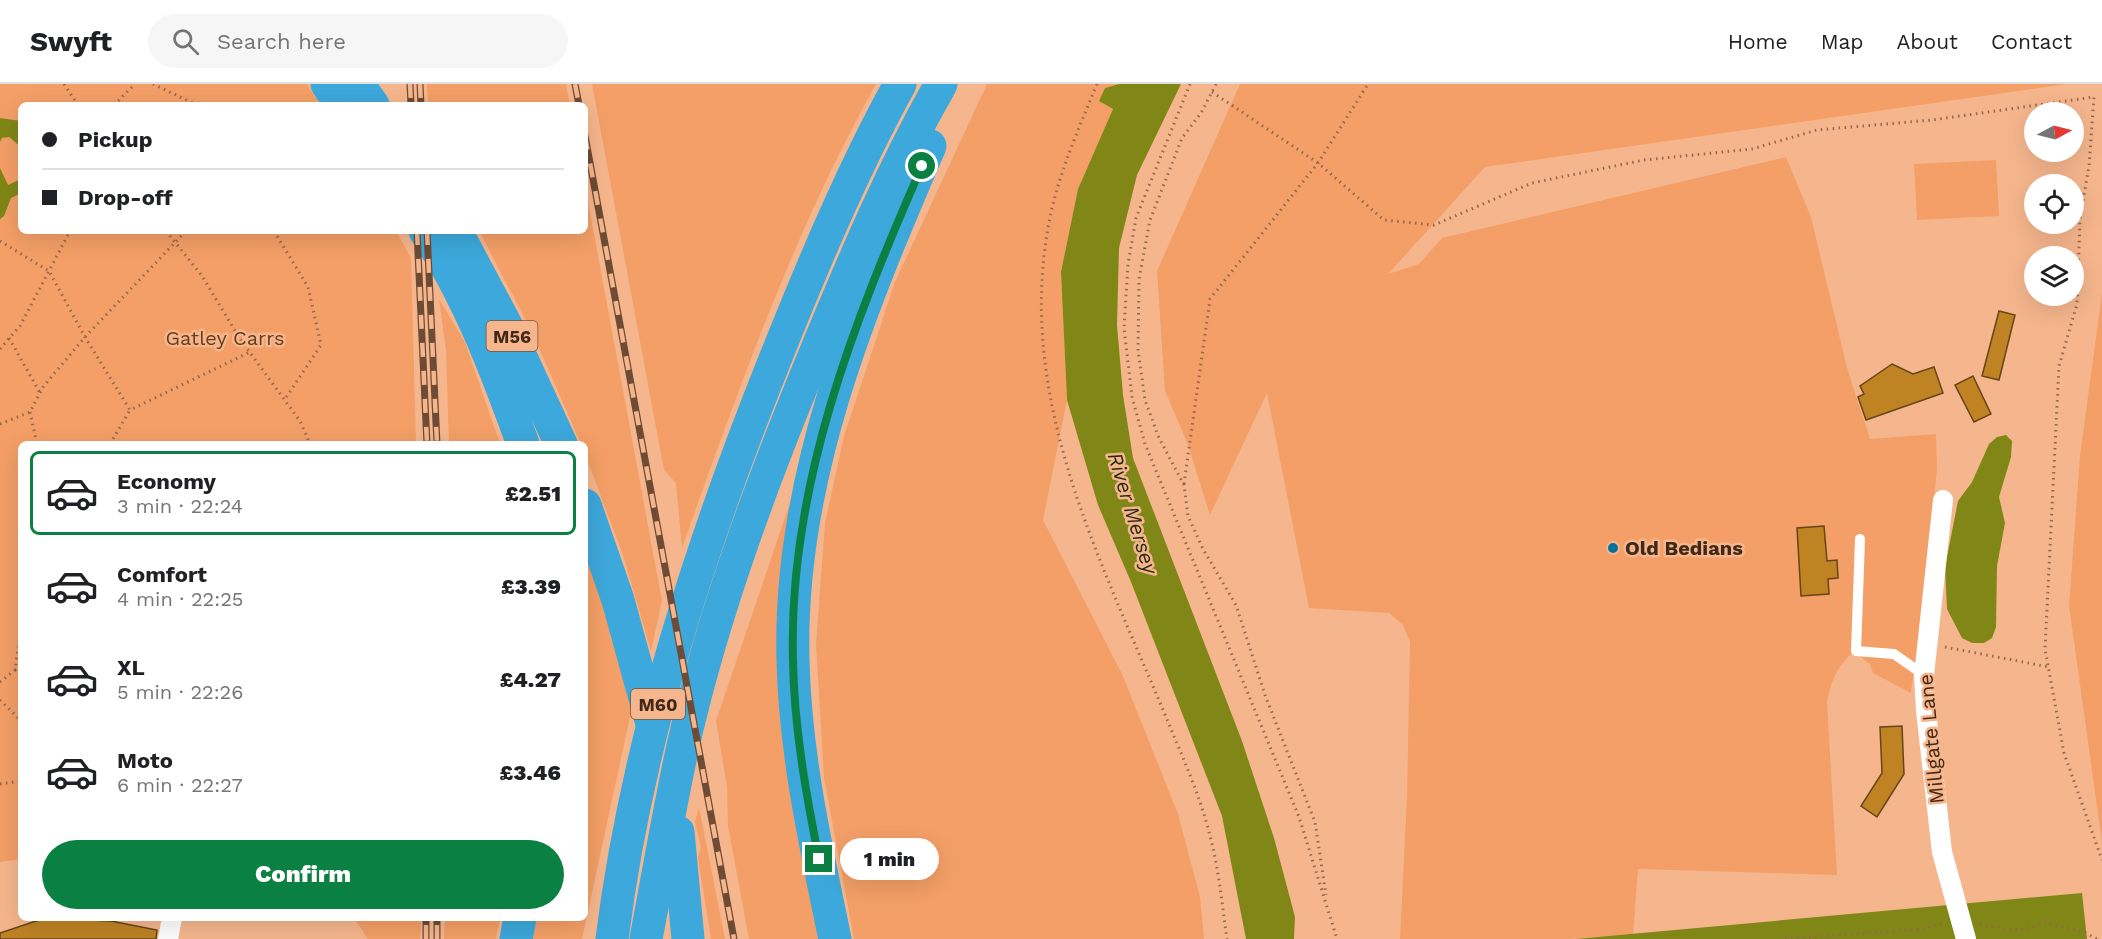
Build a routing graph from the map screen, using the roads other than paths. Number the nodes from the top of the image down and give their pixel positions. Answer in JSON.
{"nodes":[{"id":1,"x":327,"y":84,"type":"edge"},
{"id":2,"x":358,"y":84,"type":"edge"},
{"id":3,"x":900,"y":84,"type":"edge"},
{"id":4,"x":941,"y":84,"type":"edge"},
{"id":5,"x":958,"y":84,"type":"edge"},
{"id":6,"x":339,"y":102,"type":"edge"},
{"id":7,"x":371,"y":102,"type":"edge"},
{"id":8,"x":427,"y":234,"type":"edge"},
{"id":9,"x":458,"y":234,"type":"edge"},
{"id":10,"x":522,"y":441,"type":"edge"},
{"id":11,"x":560,"y":441,"type":"edge"},
{"id":12,"x":1942,"y":500,"type":"dead end"},
{"id":13,"x":588,"y":514,"type":"edge"},
{"id":14,"x":1860,"y":539,"type":"dead end"},
{"id":15,"x":1924,"y":675,"type":"junction"},
{"id":16,"x":171,"y":921,"type":"edge"},
{"id":17,"x":519,"y":921,"type":"edge"},
{"id":18,"x":1963,"y":930,"type":"edge"},
{"id":19,"x":612,"y":935,"type":"edge"},
{"id":20,"x":168,"y":939,"type":"edge"},
{"id":21,"x":516,"y":939,"type":"edge"},
{"id":22,"x":646,"y":939,"type":"edge"},
{"id":23,"x":688,"y":939,"type":"edge"},
{"id":24,"x":835,"y":939,"type":"edge"}],
"edges":[{"from":1,"to":6,"type":"highway"},
{"from":2,"to":7,"type":"highway"},
{"from":3,"to":19,"type":"highway","number":"M60"},
{"from":4,"to":22,"type":"highway","number":"M60"},
{"from":5,"to":24,"type":"highway"},
{"from":8,"to":10,"type":"highway","number":"M56"},
{"from":9,"to":11,"type":"highway","number":"M56"},
{"from":12,"to":15,"type":"street","name":"Millgate Lane"},
{"from":13,"to":23,"type":"highway"},
{"from":14,"to":15,"type":"lane"},
{"from":15,"to":18,"type":"street","name":"Millgate Lane"},
{"from":16,"to":20,"type":"street"},
{"from":17,"to":21,"type":"highway"}]}
